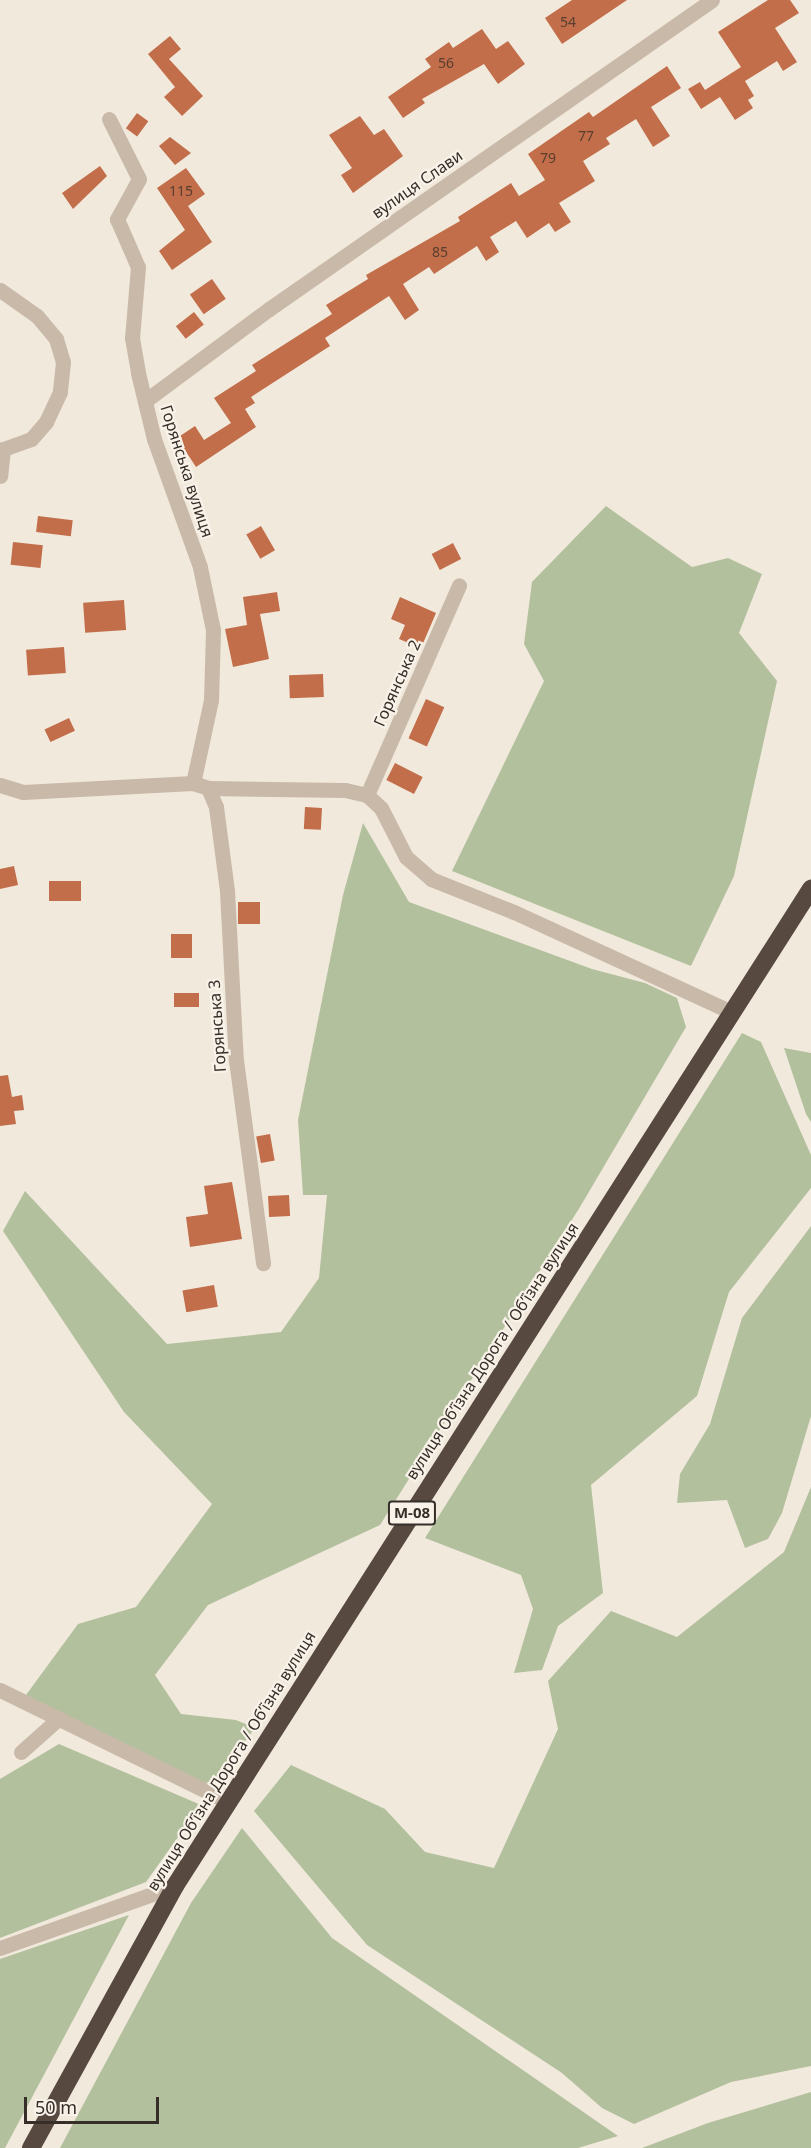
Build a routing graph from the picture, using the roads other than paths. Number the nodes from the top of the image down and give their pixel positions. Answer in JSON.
{"nodes":[{"id":1,"x":712,"y":0,"type":"edge"},
{"id":2,"x":109,"y":119,"type":"dead end"},
{"id":3,"x":0,"y":290,"type":"edge"},
{"id":4,"x":145,"y":401,"type":"junction"},
{"id":5,"x":1,"y":448,"type":"edge"},
{"id":6,"x":0,"y":476,"type":"edge"},
{"id":7,"x":459,"y":585,"type":"dead end"},
{"id":8,"x":0,"y":785,"type":"edge"},
{"id":9,"x":201,"y":786,"type":"junction"},
{"id":10,"x":368,"y":795,"type":"junction"},
{"id":11,"x":811,"y":890,"type":"edge"},
{"id":12,"x":731,"y":1012,"type":"junction"},
{"id":13,"x":263,"y":1263,"type":"dead end"},
{"id":14,"x":0,"y":1690,"type":"edge"},
{"id":15,"x":58,"y":1719,"type":"junction"},
{"id":16,"x":21,"y":1752,"type":"dead end"},
{"id":17,"x":229,"y":1802,"type":"junction"},
{"id":18,"x":174,"y":1886,"type":"junction"},
{"id":19,"x":0,"y":1948,"type":"edge"},
{"id":20,"x":31,"y":2148,"type":"edge"}],
"edges":[{"from":1,"to":4,"type":"street","name":"вулиця Слави"},
{"from":2,"to":4,"type":"street","name":"Горянська вулиця"},
{"from":3,"to":5,"type":"street"},
{"from":4,"to":9,"type":"street","name":"Горянська вулиця"},
{"from":5,"to":6,"type":"street"},
{"from":7,"to":10,"type":"street","name":"Горянська 2"},
{"from":8,"to":9,"type":"street"},
{"from":9,"to":10,"type":"street"},
{"from":9,"to":13,"type":"street","name":"Горянська 3"},
{"from":10,"to":12,"type":"street"},
{"from":11,"to":12,"type":"highway","name":"вулиця Обʼїзна Дорога / Обʼїзна вулиця","number":"М-08"},
{"from":12,"to":17,"type":"highway","name":"вулиця Обʼїзна Дорога / Обʼїзна вулиця","number":"М-08"},
{"from":14,"to":15,"type":"street"},
{"from":15,"to":16,"type":"street"},
{"from":15,"to":17,"type":"street"},
{"from":17,"to":18,"type":"highway","name":"вулиця Обʼїзна Дорога / Обʼїзна вулиця","number":"М-08"},
{"from":18,"to":19,"type":"street"},
{"from":18,"to":20,"type":"highway","name":"вулиця Обʼїзна Дорога / Обʼїзна вулиця","number":"М-08"}]}
